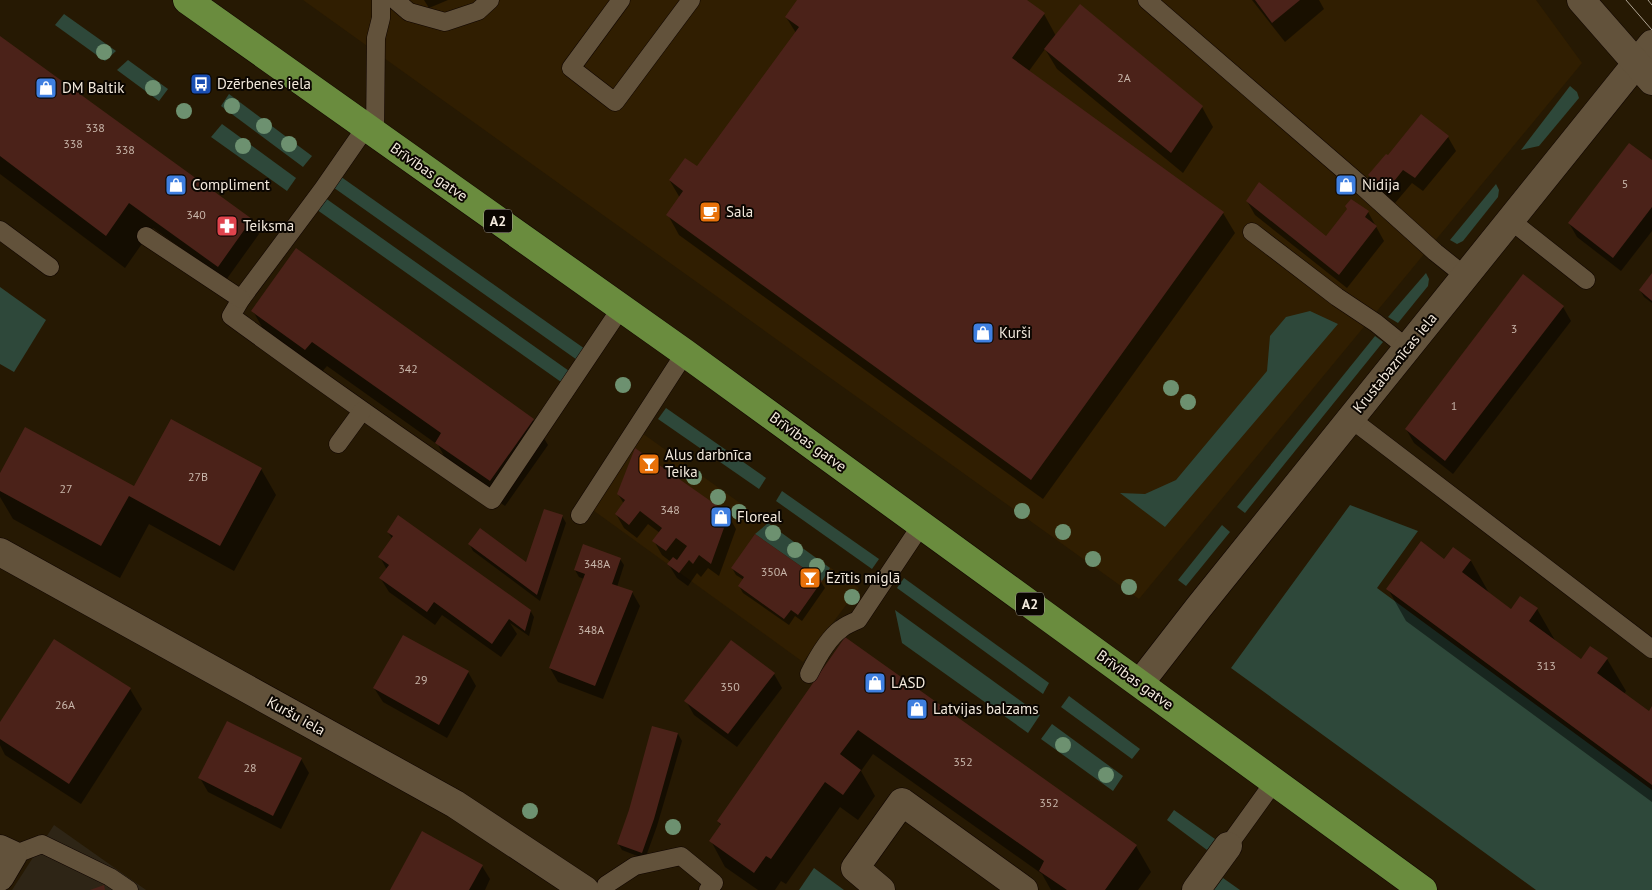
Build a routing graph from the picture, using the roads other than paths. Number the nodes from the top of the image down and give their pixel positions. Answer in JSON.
{"nodes":[{"id":1,"x":187,"y":0,"type":"edge"},
{"id":2,"x":381,"y":0,"type":"edge"},
{"id":3,"x":395,"y":0,"type":"edge"},
{"id":4,"x":490,"y":0,"type":"edge"},
{"id":5,"x":621,"y":0,"type":"edge"},
{"id":6,"x":690,"y":0,"type":"edge"},
{"id":7,"x":1147,"y":0,"type":"edge"},
{"id":8,"x":1581,"y":0,"type":"edge"},
{"id":9,"x":1647,"y":63,"type":"edge"},
{"id":10,"x":370,"y":130,"type":"junction"},
{"id":11,"x":1510,"y":220,"type":"junction"},
{"id":12,"x":0,"y":230,"type":"edge"},
{"id":13,"x":1252,"y":232,"type":"dead end"},
{"id":14,"x":146,"y":236,"type":"dead end"},
{"id":15,"x":50,"y":267,"type":"dead end"},
{"id":16,"x":1465,"y":276,"type":"junction"},
{"id":17,"x":1586,"y":280,"type":"dead end"},
{"id":18,"x":242,"y":299,"type":"junction"},
{"id":19,"x":621,"y":308,"type":"junction"},
{"id":20,"x":1407,"y":348,"type":"junction"},
{"id":21,"x":685,"y":353,"type":"junction"},
{"id":22,"x":362,"y":411,"type":"junction"},
{"id":23,"x":1351,"y":419,"type":"junction"},
{"id":24,"x":338,"y":444,"type":"dead end"},
{"id":25,"x":580,"y":515,"type":"dead end"},
{"id":26,"x":922,"y":524,"type":"junction"},
{"id":27,"x":0,"y":552,"type":"edge"},
{"id":28,"x":1652,"y":649,"type":"edge"},
{"id":29,"x":809,"y":674,"type":"dead end"},
{"id":30,"x":1140,"y":683,"type":"junction"},
{"id":31,"x":1274,"y":782,"type":"junction"},
{"id":32,"x":1228,"y":846,"type":"joint"},
{"id":33,"x":4,"y":860,"type":"edge"},
{"id":34,"x":595,"y":888,"type":"edge"},
{"id":35,"x":129,"y":890,"type":"edge"},
{"id":36,"x":708,"y":890,"type":"edge"},
{"id":37,"x":881,"y":890,"type":"edge"},
{"id":38,"x":1024,"y":890,"type":"edge"},
{"id":39,"x":1196,"y":890,"type":"edge"},
{"id":40,"x":1424,"y":890,"type":"edge"}],
"edges":[{"from":1,"to":10,"type":"highway","name":"Brīvības gatve","number":"A2"},
{"from":2,"to":10,"type":"lane"},
{"from":3,"to":4,"type":"lane"},
{"from":5,"to":6,"type":"lane"},
{"from":7,"to":16,"type":"lane"},
{"from":8,"to":9,"type":"street"},
{"from":9,"to":11,"type":"street","name":"Krustabaznīcas iela"},
{"from":10,"to":18,"type":"lane"},
{"from":10,"to":19,"type":"highway","name":"Brīvības gatve","number":"A2"},
{"from":11,"to":16,"type":"street","name":"Krustabaznīcas iela"},
{"from":11,"to":17,"type":"lane"},
{"from":12,"to":15,"type":"lane"},
{"from":13,"to":20,"type":"lane"},
{"from":14,"to":18,"type":"lane"},
{"from":16,"to":20,"type":"street","name":"Krustabaznīcas iela"},
{"from":18,"to":22,"type":"lane"},
{"from":19,"to":21,"type":"highway","name":"Brīvības gatve","number":"A2"},
{"from":19,"to":22,"type":"lane"},
{"from":20,"to":23,"type":"street","name":"Krustabaznīcas iela"},
{"from":21,"to":25,"type":"lane"},
{"from":21,"to":26,"type":"highway","name":"Brīvības gatve","number":"A2"},
{"from":22,"to":24,"type":"lane"},
{"from":23,"to":28,"type":"lane"},
{"from":23,"to":30,"type":"street","name":"Krustabaznīcas iela"},
{"from":26,"to":29,"type":"lane"},
{"from":26,"to":30,"type":"highway","name":"Brīvības gatve","number":"A2"},
{"from":27,"to":34,"type":"street","name":"Kuršu iela"},
{"from":30,"to":31,"type":"highway","name":"Brīvības gatve","number":"A2"},
{"from":31,"to":32,"type":"lane"},
{"from":31,"to":40,"type":"highway","name":"Brīvības gatve","number":"A2"},
{"from":32,"to":39,"type":"street"},
{"from":33,"to":35,"type":"lane"},
{"from":34,"to":36,"type":"lane"},
{"from":37,"to":38,"type":"street"}]}
